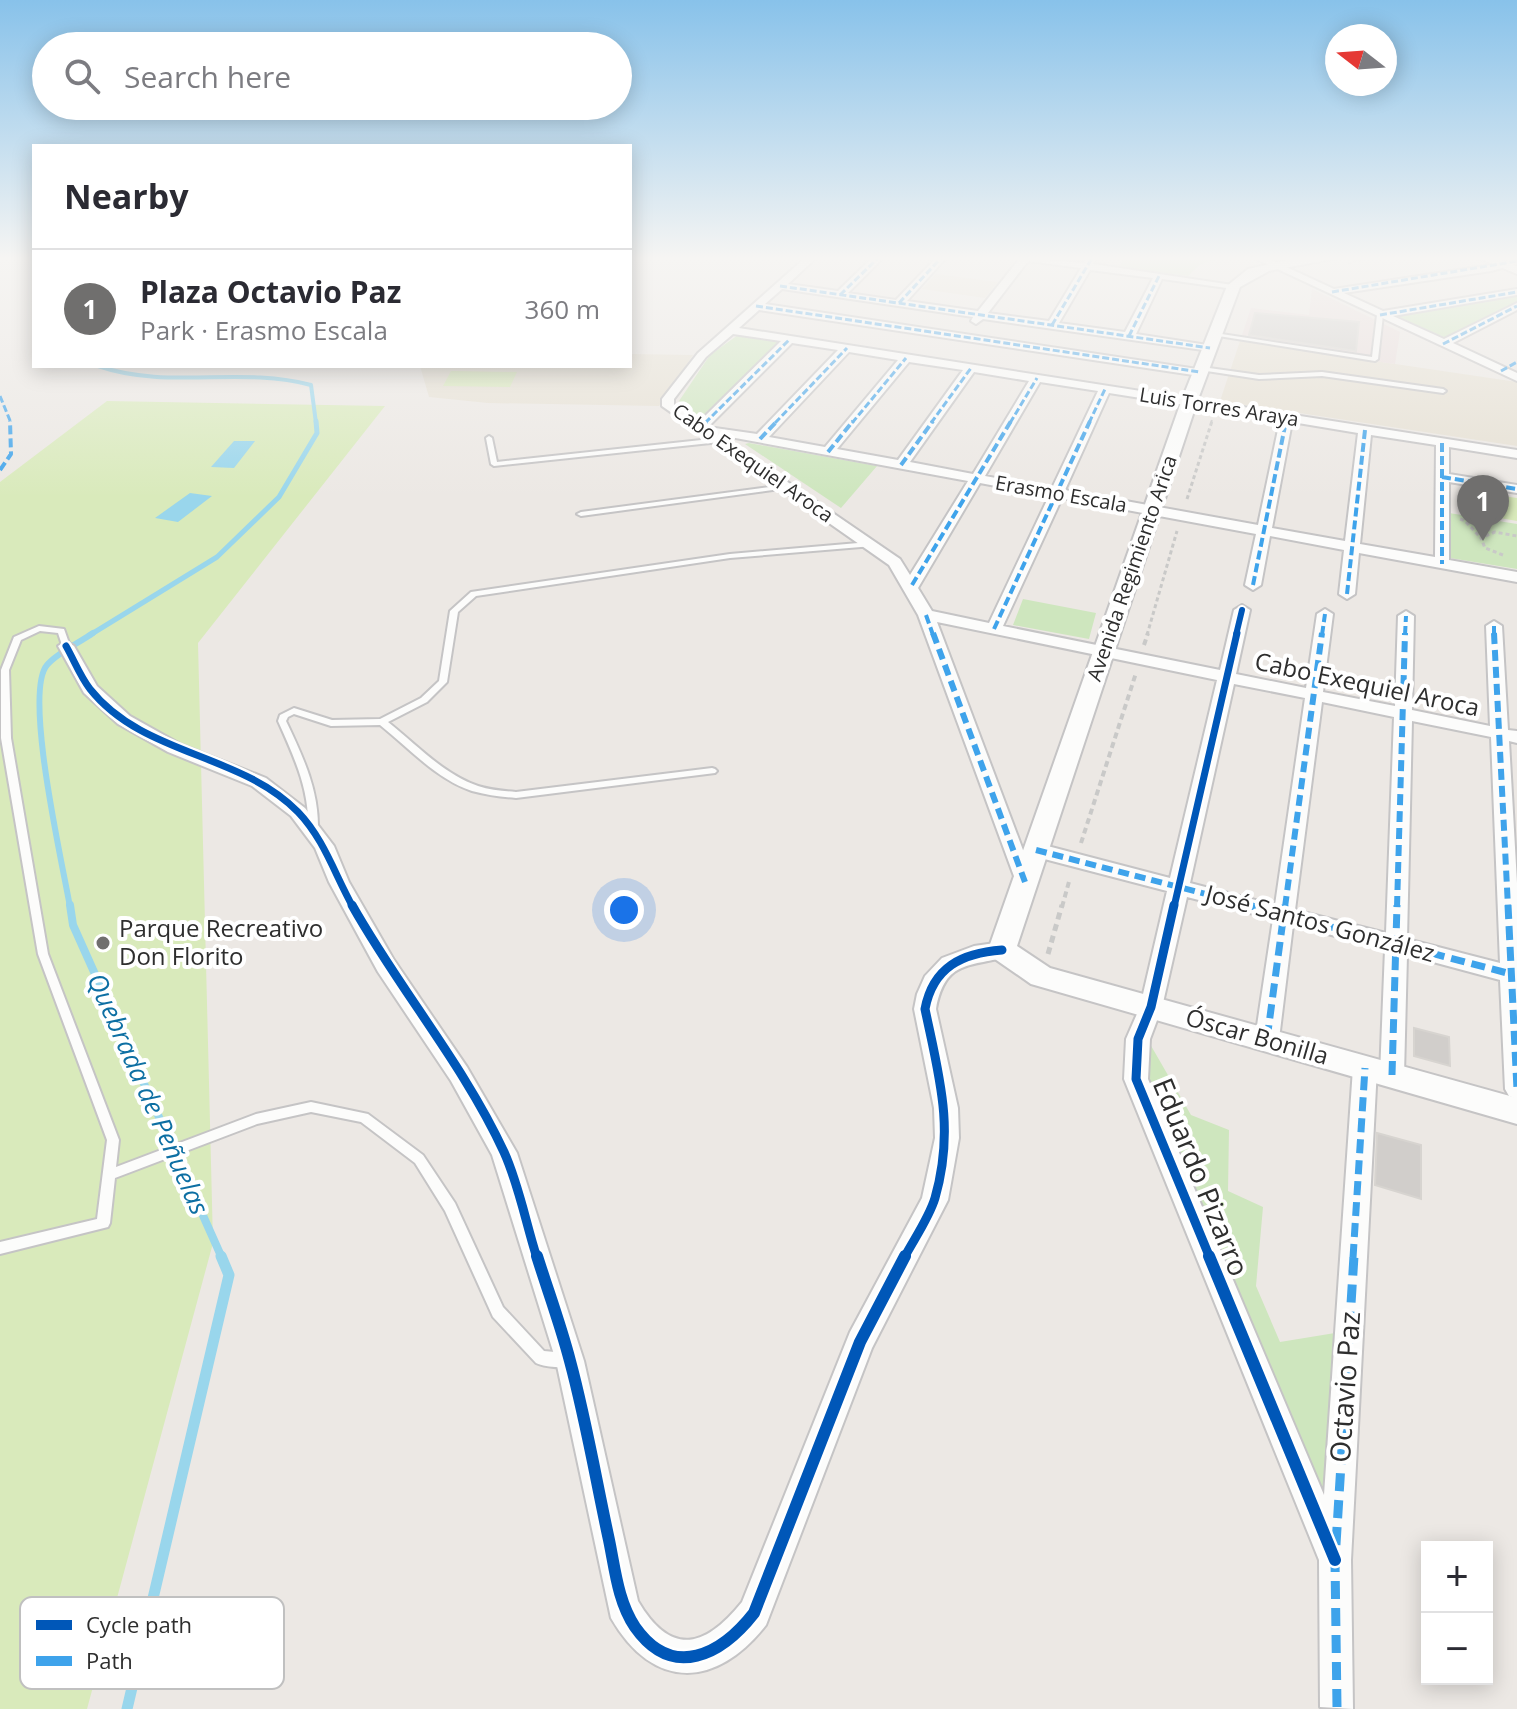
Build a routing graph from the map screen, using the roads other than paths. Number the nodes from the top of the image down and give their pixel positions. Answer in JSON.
{"nodes":[{"id":1,"x":722,"y":338,"type":"edge"},
{"id":2,"x":782,"y":338,"type":"edge"},
{"id":3,"x":898,"y":338,"type":"edge"},
{"id":4,"x":963,"y":338,"type":"edge"},
{"id":5,"x":1153,"y":338,"type":"edge"},
{"id":6,"x":1214,"y":338,"type":"edge"},
{"id":7,"x":1377,"y":338,"type":"edge"},
{"id":8,"x":1429,"y":338,"type":"edge"},
{"id":9,"x":1455,"y":338,"type":"edge"},
{"id":10,"x":790,"y":339,"type":"junction"},
{"id":11,"x":1212,"y":342,"type":"junction"},
{"id":12,"x":1443,"y":344,"type":"junction"},
{"id":13,"x":847,"y":348,"type":"junction"},
{"id":14,"x":953,"y":350,"type":"junction"},
{"id":15,"x":906,"y":358,"type":"junction"},
{"id":16,"x":1517,"y":362,"type":"edge"},
{"id":17,"x":971,"y":368,"type":"junction"},
{"id":18,"x":1201,"y":371,"type":"junction"},
{"id":19,"x":1501,"y":371,"type":"junction"},
{"id":20,"x":1517,"y":377,"type":"edge"},
{"id":21,"x":1037,"y":378,"type":"junction"},
{"id":22,"x":1105,"y":389,"type":"junction"},
{"id":23,"x":1443,"y":391,"type":"dead end"},
{"id":24,"x":1189,"y":402,"type":"junction"},
{"id":25,"x":1287,"y":418,"type":"junction"},
{"id":26,"x":700,"y":428,"type":"junction"},
{"id":27,"x":1365,"y":430,"type":"junction"},
{"id":28,"x":489,"y":438,"type":"dead end"},
{"id":29,"x":760,"y":439,"type":"junction"},
{"id":30,"x":720,"y":440,"type":"junction"},
{"id":31,"x":1442,"y":443,"type":"junction"},
{"id":32,"x":828,"y":452,"type":"junction"},
{"id":33,"x":1517,"y":454,"type":"edge"},
{"id":34,"x":901,"y":465,"type":"junction"},
{"id":35,"x":1442,"y":477,"type":"junction"},
{"id":36,"x":976,"y":479,"type":"junction"},
{"id":37,"x":785,"y":487,"type":"junction"},
{"id":38,"x":1517,"y":489,"type":"edge"},
{"id":39,"x":1057,"y":493,"type":"junction"},
{"id":40,"x":1152,"y":511,"type":"junction"},
{"id":41,"x":581,"y":514,"type":"dead end"},
{"id":42,"x":1264,"y":531,"type":"junction"},
{"id":43,"x":870,"y":544,"type":"junction"},
{"id":44,"x":1352,"y":547,"type":"junction"},
{"id":45,"x":1442,"y":564,"type":"junction"},
{"id":46,"x":1517,"y":577,"type":"edge"},
{"id":47,"x":912,"y":585,"type":"junction"},
{"id":48,"x":1253,"y":585,"type":"dead end"},
{"id":49,"x":1347,"y":594,"type":"dead end"},
{"id":50,"x":1242,"y":610,"type":"dead end"},
{"id":51,"x":1325,"y":614,"type":"dead end"},
{"id":52,"x":926,"y":615,"type":"junction"},
{"id":53,"x":1406,"y":616,"type":"dead end"},
{"id":54,"x":1494,"y":626,"type":"dead end"},
{"id":55,"x":994,"y":629,"type":"junction"},
{"id":56,"x":68,"y":651,"type":"joint"},
{"id":57,"x":1104,"y":651,"type":"junction"},
{"id":58,"x":1226,"y":677,"type":"junction"},
{"id":59,"x":1314,"y":695,"type":"junction"},
{"id":60,"x":1403,"y":713,"type":"junction"},
{"id":61,"x":382,"y":722,"type":"junction"},
{"id":62,"x":1508,"y":735,"type":"edge"},
{"id":63,"x":712,"y":771,"type":"dead end"},
{"id":64,"x":313,"y":830,"type":"junction"},
{"id":65,"x":1036,"y":850,"type":"junction"},
{"id":66,"x":1025,"y":882,"type":"junction"},
{"id":67,"x":1178,"y":887,"type":"junction"},
{"id":68,"x":1284,"y":915,"type":"junction"},
{"id":69,"x":1396,"y":944,"type":"junction"},
{"id":70,"x":1002,"y":950,"type":"junction"},
{"id":71,"x":1511,"y":974,"type":"junction"},
{"id":72,"x":1151,"y":1007,"type":"junction"},
{"id":73,"x":1267,"y":1039,"type":"junction"},
{"id":74,"x":1379,"y":1071,"type":"junction"},
{"id":75,"x":1517,"y":1089,"type":"edge"},
{"id":76,"x":1517,"y":1111,"type":"edge"},
{"id":77,"x":109,"y":1175,"type":"junction"},
{"id":78,"x":0,"y":1248,"type":"edge"},
{"id":79,"x":570,"y":1361,"type":"junction"},
{"id":80,"x":1335,"y":1560,"type":"junction"},
{"id":81,"x":1332,"y":1708,"type":"edge"}],
"edges":[{"from":1,"to":26,"type":"street","name":"Cabo Exequiel Aroca"},
{"from":2,"to":10,"type":"street","name":"Luis Torres Araya"},
{"from":3,"to":14,"type":"street"},
{"from":4,"to":14,"type":"street"},
{"from":5,"to":11,"type":"street"},
{"from":6,"to":11,"type":"street","name":"Avenida Regimiento Arica"},
{"from":7,"to":11,"type":"lane"},
{"from":8,"to":12,"type":"street"},
{"from":9,"to":12,"type":"street"},
{"from":10,"to":13,"type":"street","name":"Luis Torres Araya"},
{"from":10,"to":26,"type":"street"},
{"from":11,"to":18,"type":"street","name":"Avenida Regimiento Arica"},
{"from":12,"to":19,"type":"street"},
{"from":13,"to":15,"type":"street","name":"Luis Torres Araya"},
{"from":13,"to":29,"type":"street"},
{"from":14,"to":15,"type":"street","name":"Luis Torres Araya"},
{"from":14,"to":17,"type":"street","name":"Luis Torres Araya"},
{"from":14,"to":18,"type":"street"},
{"from":15,"to":32,"type":"street"},
{"from":16,"to":19,"type":"street"},
{"from":17,"to":21,"type":"street","name":"Luis Torres Araya"},
{"from":17,"to":34,"type":"street"},
{"from":18,"to":23,"type":"lane"},
{"from":18,"to":24,"type":"street","name":"Avenida Regimiento Arica"},
{"from":19,"to":20,"type":"street"},
{"from":21,"to":22,"type":"street","name":"Luis Torres Araya"},
{"from":21,"to":36,"type":"street"},
{"from":22,"to":24,"type":"street","name":"Luis Torres Araya"},
{"from":22,"to":39,"type":"street"},
{"from":24,"to":25,"type":"street","name":"Luis Torres Araya"},
{"from":24,"to":40,"type":"street","name":"Avenida Regimiento Arica"},
{"from":25,"to":27,"type":"street","name":"Luis Torres Araya"},
{"from":25,"to":42,"type":"street"},
{"from":26,"to":29,"type":"street","name":"Erasmo Escala"},
{"from":26,"to":30,"type":"street","name":"Cabo Exequiel Aroca"},
{"from":27,"to":31,"type":"street","name":"Luis Torres Araya"},
{"from":27,"to":44,"type":"street"},
{"from":28,"to":30,"type":"lane"},
{"from":29,"to":32,"type":"street","name":"Erasmo Escala"},
{"from":30,"to":37,"type":"street","name":"Cabo Exequiel Aroca"},
{"from":31,"to":33,"type":"street","name":"Luis Torres Araya"},
{"from":31,"to":35,"type":"street"},
{"from":32,"to":34,"type":"street","name":"Erasmo Escala"},
{"from":34,"to":36,"type":"street","name":"Erasmo Escala"},
{"from":35,"to":38,"type":"street"},
{"from":35,"to":45,"type":"street"},
{"from":36,"to":39,"type":"street","name":"Erasmo Escala"},
{"from":36,"to":47,"type":"street"},
{"from":37,"to":41,"type":"lane"},
{"from":37,"to":43,"type":"street","name":"Cabo Exequiel Aroca"},
{"from":39,"to":40,"type":"street","name":"Erasmo Escala"},
{"from":39,"to":55,"type":"street"},
{"from":40,"to":42,"type":"street","name":"Erasmo Escala"},
{"from":40,"to":57,"type":"street","name":"Avenida Regimiento Arica"},
{"from":42,"to":44,"type":"street","name":"Erasmo Escala"},
{"from":42,"to":48,"type":"street"},
{"from":43,"to":47,"type":"street","name":"Cabo Exequiel Aroca"},
{"from":43,"to":61,"type":"lane"},
{"from":44,"to":45,"type":"street","name":"Erasmo Escala"},
{"from":44,"to":49,"type":"street"},
{"from":45,"to":46,"type":"street","name":"Erasmo Escala"},
{"from":47,"to":52,"type":"street","name":"Cabo Exequiel Aroca"},
{"from":50,"to":58,"type":"street","name":"Eduardo Pizarro"},
{"from":51,"to":59,"type":"street"},
{"from":52,"to":55,"type":"street","name":"Cabo Exequiel Aroca"},
{"from":52,"to":66,"type":"street"},
{"from":53,"to":60,"type":"street","name":"Octavio Paz"},
{"from":54,"to":62,"type":"street"},
{"from":55,"to":57,"type":"street","name":"Cabo Exequiel Aroca"},
{"from":56,"to":64,"type":"street"},
{"from":56,"to":77,"type":"lane"},
{"from":57,"to":58,"type":"street","name":"Cabo Exequiel Aroca"},
{"from":57,"to":65,"type":"street","name":"Avenida Regimiento Arica"},
{"from":58,"to":59,"type":"street","name":"Cabo Exequiel Aroca"},
{"from":58,"to":67,"type":"street","name":"Eduardo Pizarro"},
{"from":59,"to":60,"type":"street","name":"Cabo Exequiel Aroca"},
{"from":59,"to":68,"type":"street"},
{"from":60,"to":62,"type":"street","name":"Cabo Exequiel Aroca"},
{"from":60,"to":69,"type":"street","name":"Octavio Paz"},
{"from":61,"to":63,"type":"lane"},
{"from":61,"to":64,"type":"lane"},
{"from":62,"to":71,"type":"street"},
{"from":64,"to":79,"type":"street"},
{"from":65,"to":66,"type":"street","name":"Avenida Regimiento Arica"},
{"from":65,"to":67,"type":"street","name":"José Santos González"},
{"from":66,"to":70,"type":"street","name":"Avenida Regimiento Arica"},
{"from":67,"to":68,"type":"street","name":"José Santos González"},
{"from":67,"to":72,"type":"street","name":"Eduardo Pizarro"},
{"from":68,"to":69,"type":"street","name":"José Santos González"},
{"from":68,"to":73,"type":"street"},
{"from":69,"to":71,"type":"street","name":"José Santos González"},
{"from":69,"to":74,"type":"street","name":"Octavio Paz"},
{"from":70,"to":72,"type":"street","name":"Óscar Bonilla"},
{"from":70,"to":79,"type":"street"},
{"from":71,"to":75,"type":"street"},
{"from":72,"to":73,"type":"street","name":"Óscar Bonilla"},
{"from":72,"to":80,"type":"street","name":"Eduardo Pizarro"},
{"from":73,"to":74,"type":"street","name":"Óscar Bonilla"},
{"from":74,"to":76,"type":"street","name":"Óscar Bonilla"},
{"from":74,"to":80,"type":"street","name":"Octavio Paz"},
{"from":77,"to":78,"type":"lane"},
{"from":77,"to":79,"type":"lane"},
{"from":80,"to":81,"type":"street","name":"Octavio Paz"}]}
